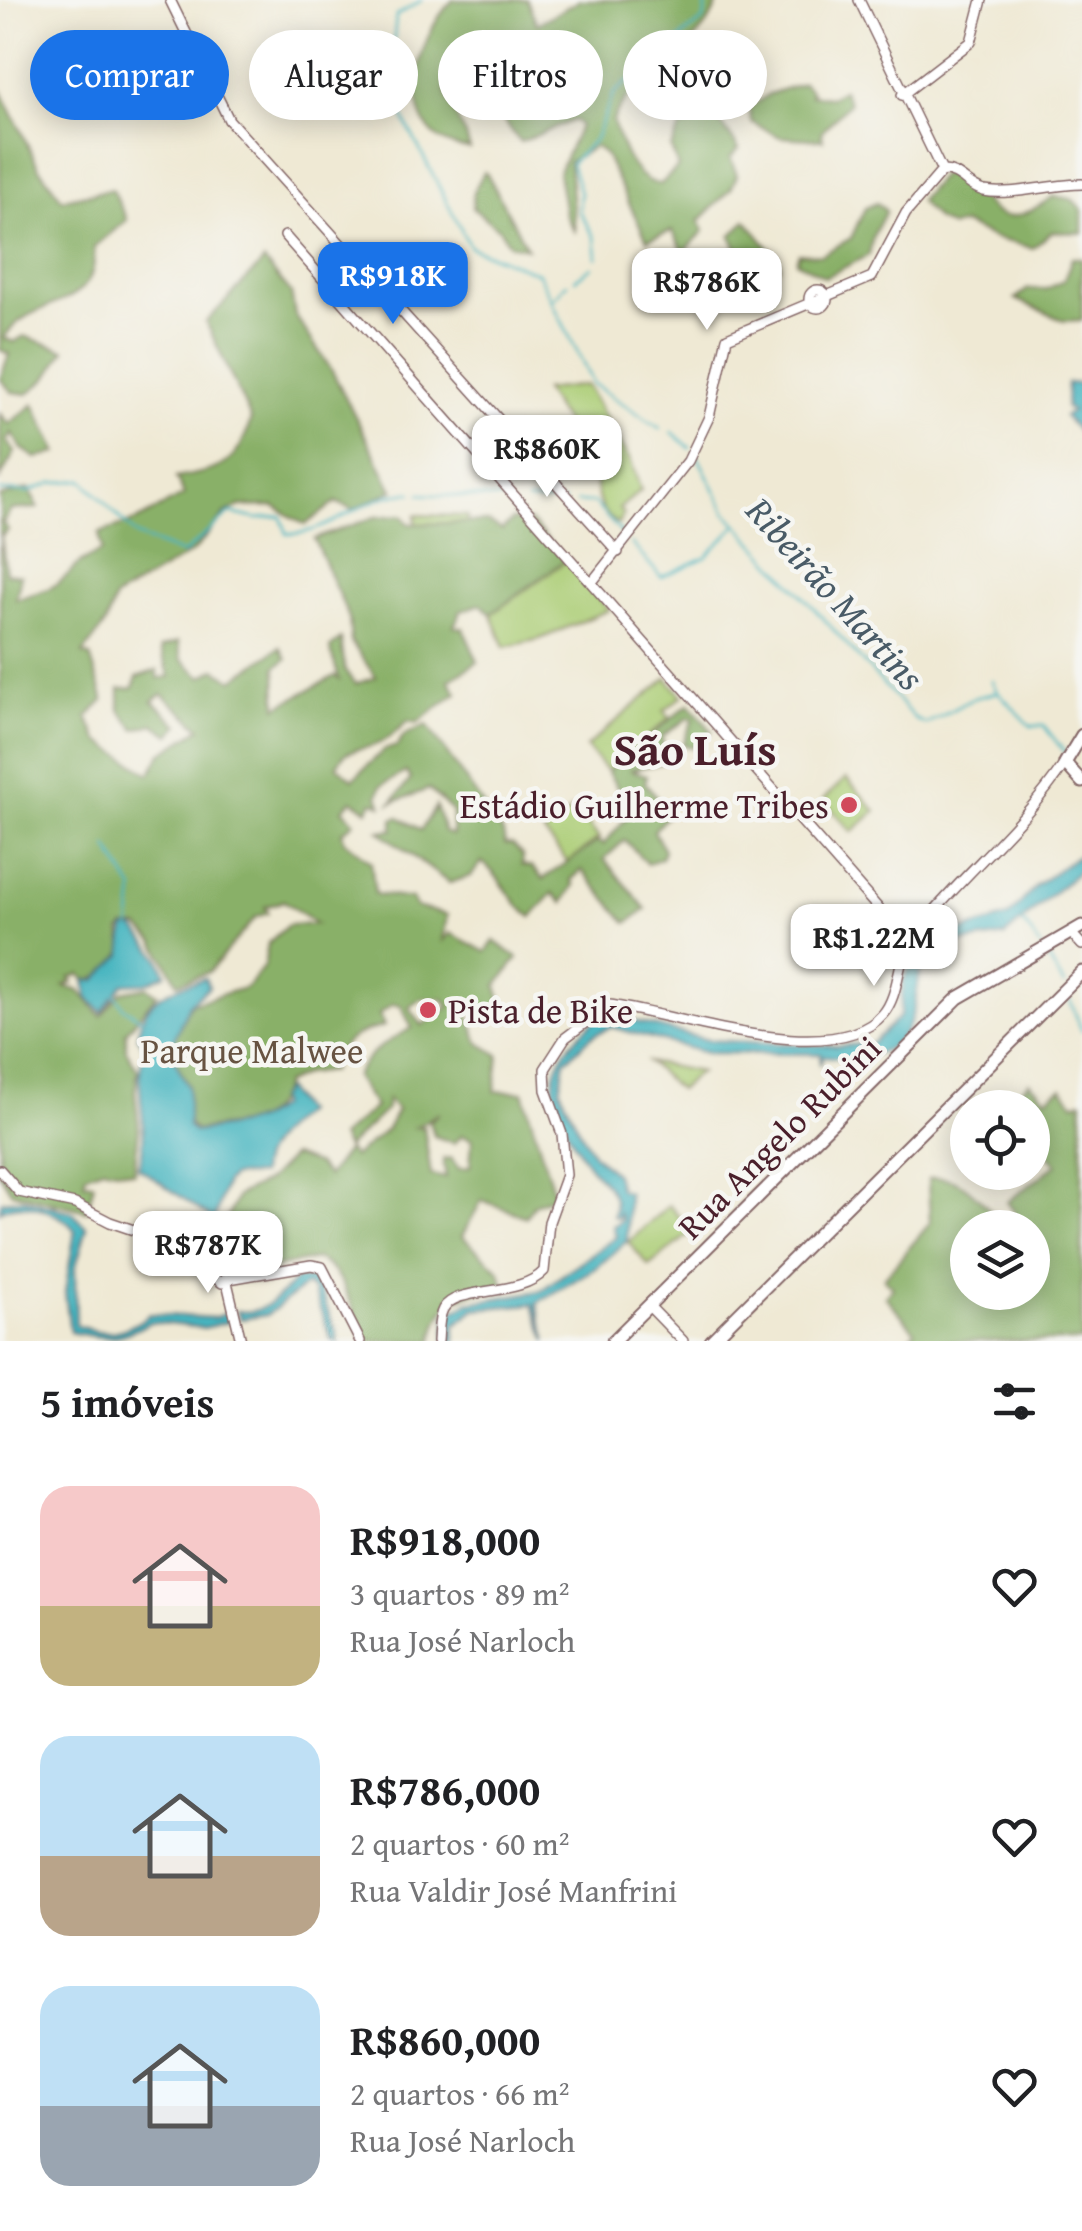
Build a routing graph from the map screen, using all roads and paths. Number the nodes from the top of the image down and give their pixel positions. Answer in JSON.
{"nodes":[{"id":1,"x":170,"y":0,"type":"edge"},
{"id":2,"x":859,"y":0,"type":"edge"},
{"id":3,"x":982,"y":0,"type":"edge"},
{"id":4,"x":902,"y":96,"type":"junction"},
{"id":5,"x":942,"y":171,"type":"junction"},
{"id":6,"x":1082,"y":184,"type":"edge"},
{"id":7,"x":285,"y":236,"type":"dead end"},
{"id":8,"x":618,"y":552,"type":"junction"},
{"id":9,"x":592,"y":582,"type":"junction"},
{"id":10,"x":1082,"y":735,"type":"edge"},
{"id":11,"x":1068,"y":759,"type":"junction"},
{"id":12,"x":1082,"y":782,"type":"edge"},
{"id":13,"x":1077,"y":930,"type":"edge"},
{"id":14,"x":908,"y":942,"type":"junction"},
{"id":15,"x":1082,"y":945,"type":"edge"},
{"id":16,"x":1082,"y":972,"type":"edge"},
{"id":17,"x":0,"y":1170,"type":"edge"},
{"id":18,"x":227,"y":1281,"type":"junction"},
{"id":19,"x":648,"y":1306,"type":"junction"},
{"id":20,"x":239,"y":1341,"type":"edge"},
{"id":21,"x":360,"y":1341,"type":"edge"},
{"id":22,"x":438,"y":1341,"type":"edge"},
{"id":23,"x":613,"y":1341,"type":"edge"},
{"id":24,"x":683,"y":1341,"type":"edge"},
{"id":25,"x":711,"y":1341,"type":"edge"}],
"edges":[{"from":1,"to":8,"type":"main road"},
{"from":2,"to":4,"type":"main road"},
{"from":3,"to":4,"type":"main road"},
{"from":4,"to":5,"type":"main road"},
{"from":5,"to":6,"type":"main road"},
{"from":5,"to":8,"type":"main road"},
{"from":7,"to":9,"type":"main road"},
{"from":8,"to":9,"type":"main road"},
{"from":9,"to":14,"type":"main road"},
{"from":10,"to":11,"type":"main road"},
{"from":11,"to":12,"type":"main road"},
{"from":11,"to":14,"type":"main road"},
{"from":13,"to":15,"type":"main road"},
{"from":13,"to":19,"type":"main road","name":"Rua Angelo Rubini"},
{"from":14,"to":22,"type":"main road"},
{"from":16,"to":25,"type":"main road"},
{"from":17,"to":18,"type":"main road"},
{"from":18,"to":20,"type":"main road"},
{"from":18,"to":21,"type":"main road"},
{"from":19,"to":23,"type":"main road","name":"Rua Angelo Rubini"},
{"from":19,"to":24,"type":"main road"}]}
